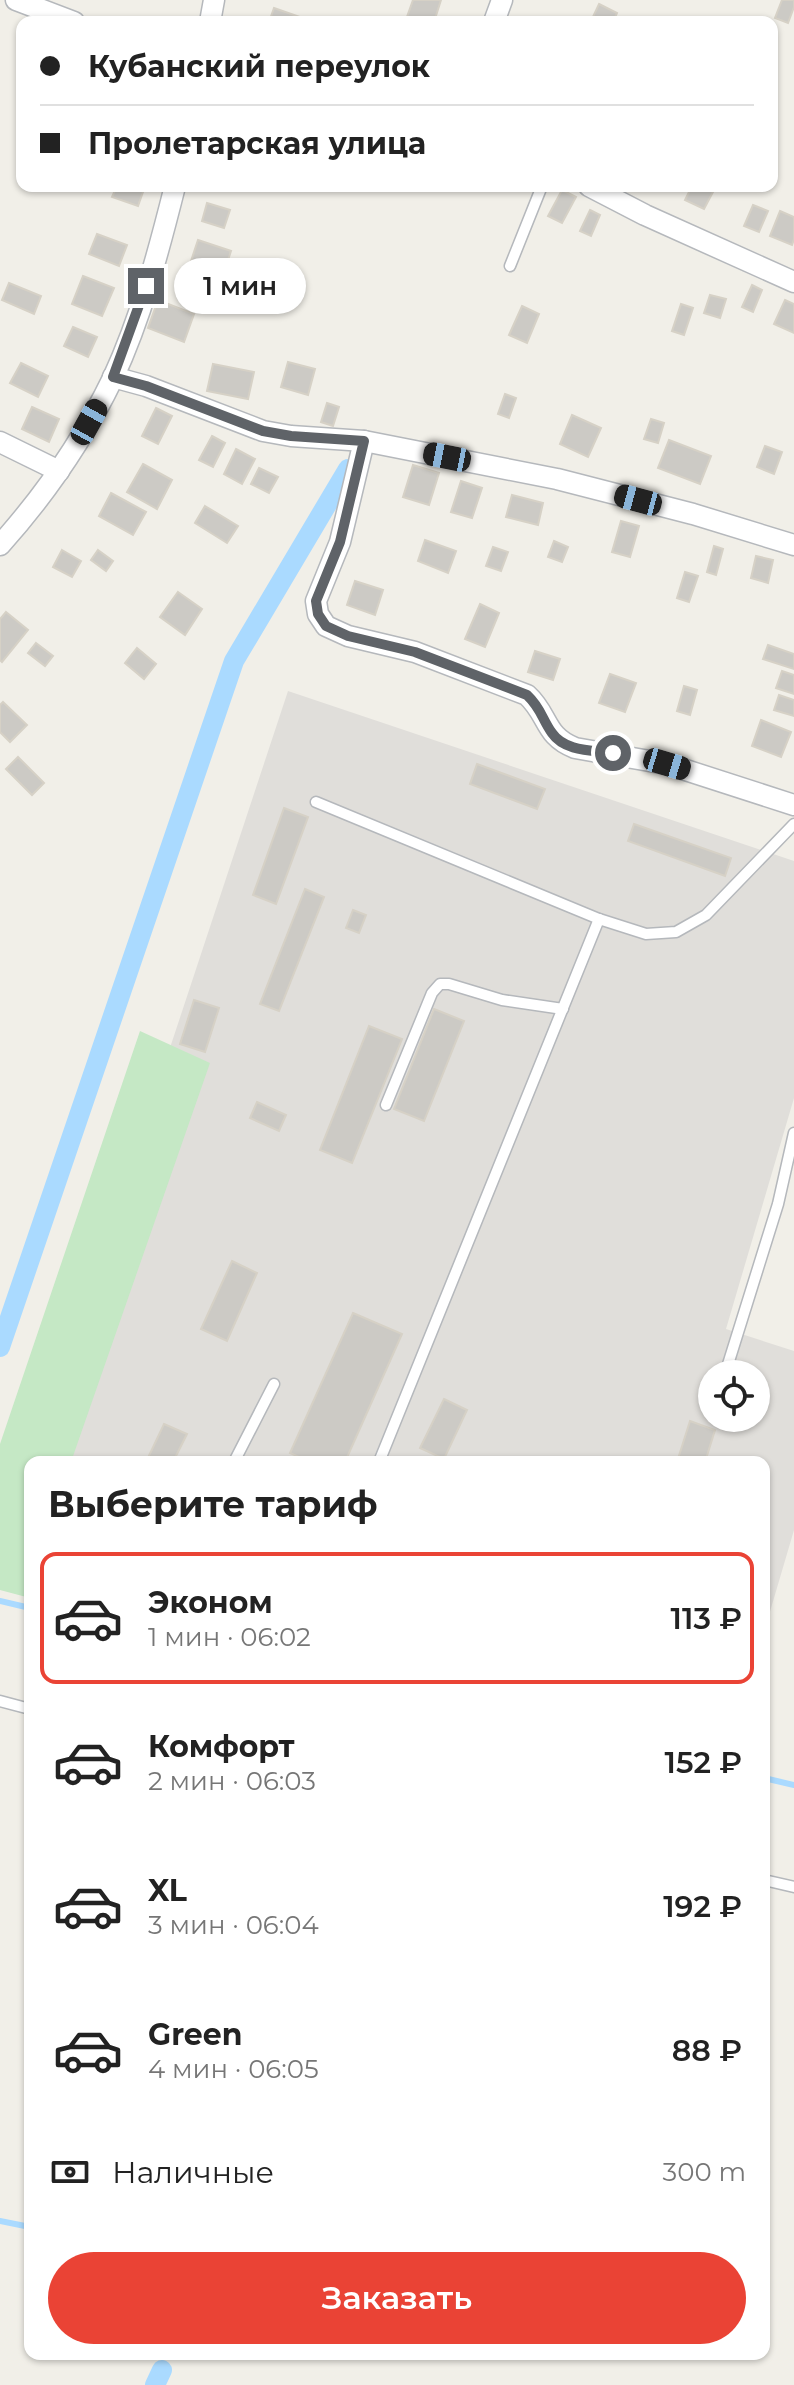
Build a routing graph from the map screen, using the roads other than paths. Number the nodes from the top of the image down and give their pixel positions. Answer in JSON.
{"nodes":[{"id":1,"x":16,"y":0,"type":"edge"},
{"id":2,"x":58,"y":16,"type":"edge"},
{"id":3,"x":173,"y":192,"type":"edge"},
{"id":4,"x":540,"y":192,"type":"edge"},
{"id":5,"x":601,"y":192,"type":"edge"},
{"id":6,"x":510,"y":266,"type":"dead end"},
{"id":7,"x":794,"y":282,"type":"edge"},
{"id":8,"x":113,"y":377,"type":"junction"},
{"id":9,"x":364,"y":441,"type":"junction"},
{"id":10,"x":0,"y":442,"type":"edge"},
{"id":11,"x":59,"y":471,"type":"junction"},
{"id":12,"x":0,"y":545,"type":"edge"},
{"id":13,"x":794,"y":545,"type":"edge"},
{"id":14,"x":316,"y":802,"type":"dead end"},
{"id":15,"x":794,"y":805,"type":"edge"},
{"id":16,"x":794,"y":824,"type":"edge"},
{"id":17,"x":599,"y":919,"type":"junction"},
{"id":18,"x":563,"y":1009,"type":"junction"},
{"id":19,"x":386,"y":1105,"type":"dead end"},
{"id":20,"x":794,"y":1133,"type":"edge"},
{"id":21,"x":729,"y":1360,"type":"edge"},
{"id":22,"x":274,"y":1384,"type":"dead end"},
{"id":23,"x":237,"y":1456,"type":"edge"},
{"id":24,"x":381,"y":1456,"type":"edge"},
{"id":25,"x":0,"y":1701,"type":"edge"},
{"id":26,"x":24,"y":1707,"type":"edge"},
{"id":27,"x":770,"y":1881,"type":"edge"},
{"id":28,"x":794,"y":1887,"type":"edge"}],
"edges":[{"from":1,"to":2,"type":"street"},
{"from":3,"to":8,"type":"street"},
{"from":4,"to":6,"type":"lane"},
{"from":5,"to":7,"type":"street"},
{"from":8,"to":9,"type":"street"},
{"from":8,"to":11,"type":"street"},
{"from":9,"to":13,"type":"street"},
{"from":9,"to":15,"type":"street"},
{"from":10,"to":11,"type":"street"},
{"from":11,"to":12,"type":"street"},
{"from":14,"to":17,"type":"lane"},
{"from":16,"to":17,"type":"lane"},
{"from":17,"to":18,"type":"lane"},
{"from":18,"to":19,"type":"lane"},
{"from":18,"to":24,"type":"lane"},
{"from":20,"to":21,"type":"lane"},
{"from":22,"to":23,"type":"lane"},
{"from":25,"to":26,"type":"lane"},
{"from":27,"to":28,"type":"lane"}]}
